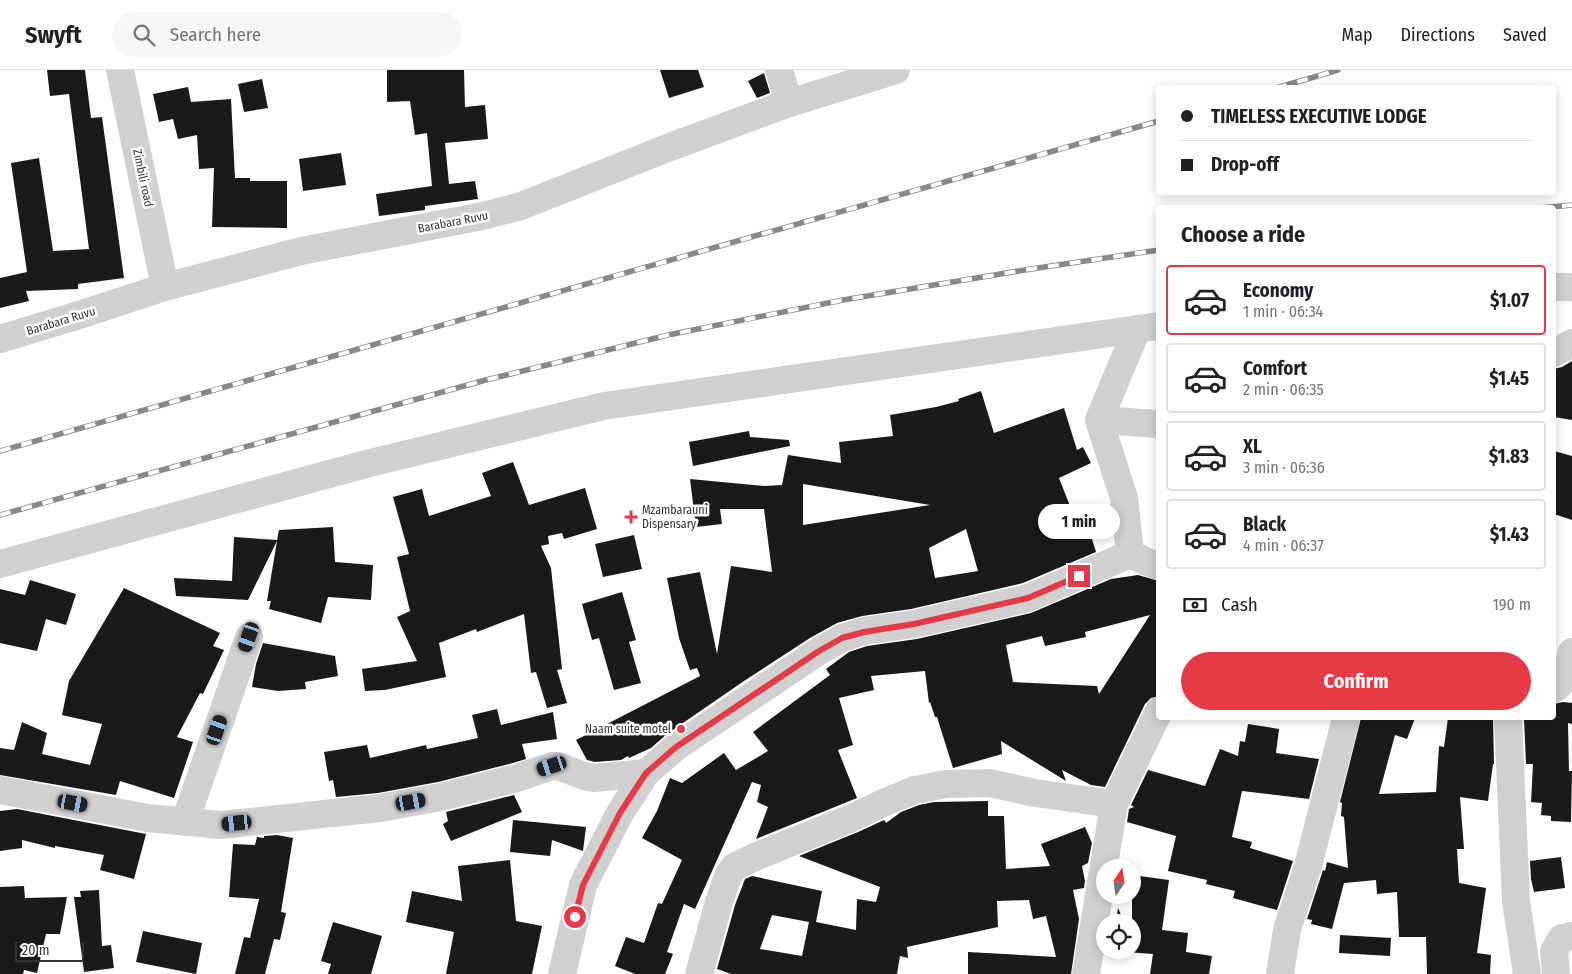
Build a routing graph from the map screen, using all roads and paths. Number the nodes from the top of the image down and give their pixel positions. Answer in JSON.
{"nodes":[{"id":1,"x":120,"y":70,"type":"edge"},
{"id":2,"x":779,"y":70,"type":"edge"},
{"id":3,"x":896,"y":70,"type":"edge"},
{"id":4,"x":789,"y":103,"type":"junction"},
{"id":5,"x":165,"y":287,"type":"junction"},
{"id":6,"x":1556,"y":287,"type":"edge"},
{"id":7,"x":1572,"y":287,"type":"edge"},
{"id":8,"x":1148,"y":327,"type":"edge"},
{"id":9,"x":0,"y":339,"type":"edge"},
{"id":10,"x":1572,"y":343,"type":"edge"},
{"id":11,"x":1556,"y":352,"type":"edge"},
{"id":12,"x":1099,"y":420,"type":"junction"},
{"id":13,"x":1156,"y":424,"type":"edge"},
{"id":14,"x":1130,"y":554,"type":"junction"},
{"id":15,"x":0,"y":564,"type":"edge"},
{"id":16,"x":1156,"y":565,"type":"edge"},
{"id":17,"x":249,"y":637,"type":"dead end"},
{"id":18,"x":1572,"y":652,"type":"edge"},
{"id":19,"x":1556,"y":688,"type":"edge"},
{"id":20,"x":1556,"y":691,"type":"edge"},
{"id":21,"x":1572,"y":696,"type":"edge"},
{"id":22,"x":1156,"y":717,"type":"edge"},
{"id":23,"x":1345,"y":720,"type":"edge"},
{"id":24,"x":1508,"y":720,"type":"edge"},
{"id":25,"x":646,"y":773,"type":"junction"},
{"id":26,"x":0,"y":790,"type":"edge"},
{"id":27,"x":1114,"y":804,"type":"junction"},
{"id":28,"x":185,"y":822,"type":"junction"},
{"id":29,"x":1572,"y":936,"type":"edge"},
{"id":30,"x":562,"y":974,"type":"edge"},
{"id":31,"x":699,"y":974,"type":"edge"},
{"id":32,"x":1086,"y":974,"type":"edge"},
{"id":33,"x":1280,"y":974,"type":"edge"},
{"id":34,"x":1527,"y":974,"type":"edge"},
{"id":35,"x":1556,"y":974,"type":"edge"}],
"edges":[{"from":1,"to":5,"type":"street","name":"Zimbili road"},
{"from":2,"to":4,"type":"street"},
{"from":3,"to":4,"type":"street","name":"Barabara Ruvu"},
{"from":4,"to":5,"type":"street","name":"Barabara Ruvu"},
{"from":5,"to":9,"type":"street","name":"Barabara Ruvu"},
{"from":6,"to":7,"type":"street"},
{"from":8,"to":12,"type":"street"},
{"from":8,"to":15,"type":"street"},
{"from":10,"to":11,"type":"street"},
{"from":12,"to":13,"type":"street"},
{"from":12,"to":14,"type":"street"},
{"from":14,"to":16,"type":"street"},
{"from":14,"to":25,"type":"street"},
{"from":17,"to":28,"type":"street"},
{"from":18,"to":19,"type":"street"},
{"from":20,"to":21,"type":"street"},
{"from":22,"to":27,"type":"street"},
{"from":23,"to":33,"type":"street"},
{"from":24,"to":34,"type":"street"},
{"from":25,"to":28,"type":"street"},
{"from":25,"to":30,"type":"street"},
{"from":26,"to":28,"type":"street"},
{"from":27,"to":31,"type":"street"},
{"from":27,"to":32,"type":"street"},
{"from":29,"to":35,"type":"street"}]}
